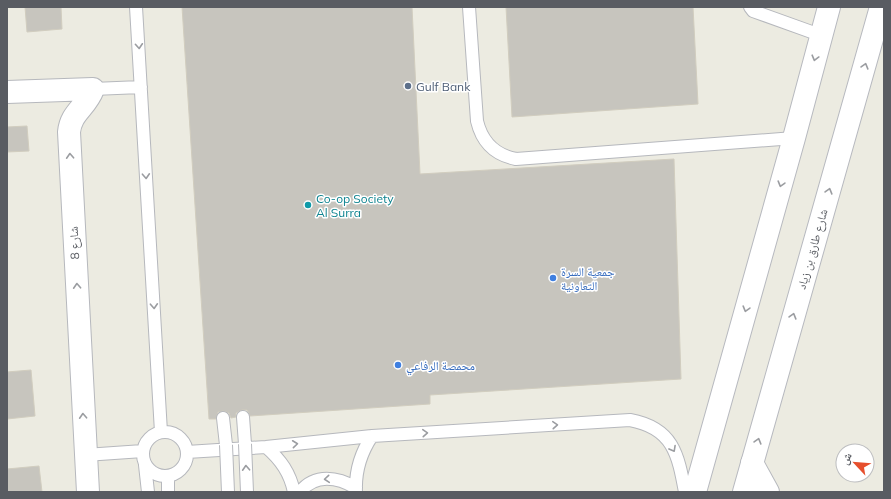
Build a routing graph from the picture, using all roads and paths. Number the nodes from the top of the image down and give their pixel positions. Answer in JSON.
{"nodes":[{"id":1,"x":136,"y":7,"type":"edge"},
{"id":2,"x":469,"y":7,"type":"edge"},
{"id":3,"x":750,"y":7,"type":"edge"},
{"id":4,"x":829,"y":7,"type":"edge"},
{"id":5,"x":881,"y":7,"type":"edge"},
{"id":6,"x":820,"y":35,"type":"junction"},
{"id":7,"x":142,"y":87,"type":"junction"},
{"id":8,"x":93,"y":88,"type":"junction"},
{"id":9,"x":7,"y":92,"type":"edge"},
{"id":10,"x":794,"y":138,"type":"junction"},
{"id":11,"x":243,"y":417,"type":"dead end"},
{"id":12,"x":223,"y":418,"type":"dead end"},
{"id":13,"x":161,"y":432,"type":"junction"},
{"id":14,"x":372,"y":436,"type":"junction"},
{"id":15,"x":266,"y":447,"type":"junction"},
{"id":16,"x":142,"y":451,"type":"junction"},
{"id":17,"x":187,"y":452,"type":"junction"},
{"id":18,"x":85,"y":455,"type":"junction"},
{"id":19,"x":752,"y":463,"type":"junction"},
{"id":20,"x":145,"y":465,"type":"junction"},
{"id":21,"x":168,"y":476,"type":"junction"},
{"id":22,"x":356,"y":490,"type":"edge"},
{"id":23,"x":88,"y":492,"type":"edge"},
{"id":24,"x":148,"y":492,"type":"edge"},
{"id":25,"x":168,"y":492,"type":"edge"},
{"id":26,"x":228,"y":492,"type":"edge"},
{"id":27,"x":247,"y":492,"type":"edge"},
{"id":28,"x":294,"y":492,"type":"edge"},
{"id":29,"x":300,"y":492,"type":"edge"},
{"id":30,"x":685,"y":492,"type":"edge"},
{"id":31,"x":695,"y":492,"type":"edge"},
{"id":32,"x":744,"y":492,"type":"edge"},
{"id":33,"x":768,"y":492,"type":"edge"}],
"edges":[{"from":1,"to":7,"type":"lane","one_way":true},
{"from":2,"to":10,"type":"lane"},
{"from":3,"to":6,"type":"lane"},
{"from":4,"to":6,"type":"main road"},
{"from":19,"to":5,"type":"main road","name":"شارع طارق بن زياد","one_way":true},
{"from":6,"to":10,"type":"main road","one_way":true},
{"from":7,"to":8,"type":"lane"},
{"from":7,"to":13,"type":"lane","one_way":true},
{"from":8,"to":9,"type":"main road"},
{"from":18,"to":8,"type":"main road","name":"شارع 8","one_way":true},
{"from":10,"to":31,"type":"main road","one_way":true},
{"from":27,"to":11,"type":"lane","one_way":true,"bridge":true},
{"from":12,"to":26,"type":"lane","bridge":true},
{"from":13,"to":16,"type":"lane"},
{"from":13,"to":17,"type":"lane"},
{"from":15,"to":14,"type":"lane","one_way":true},
{"from":14,"to":22,"type":"lane"},
{"from":14,"to":30,"type":"lane","one_way":true},
{"from":15,"to":17,"type":"lane"},
{"from":15,"to":28,"type":"lane"},
{"from":16,"to":18,"type":"lane"},
{"from":16,"to":20,"type":"lane"},
{"from":17,"to":21,"type":"lane"},
{"from":18,"to":23,"type":"main road","name":"شارع 8"},
{"from":19,"to":32,"type":"main road","name":"شارع طارق بن زياد"},
{"from":19,"to":33,"type":"main road"},
{"from":20,"to":21,"type":"lane"},
{"from":20,"to":24,"type":"lane"},
{"from":21,"to":25,"type":"lane"},
{"from":22,"to":29,"type":"lane","one_way":true}]}
